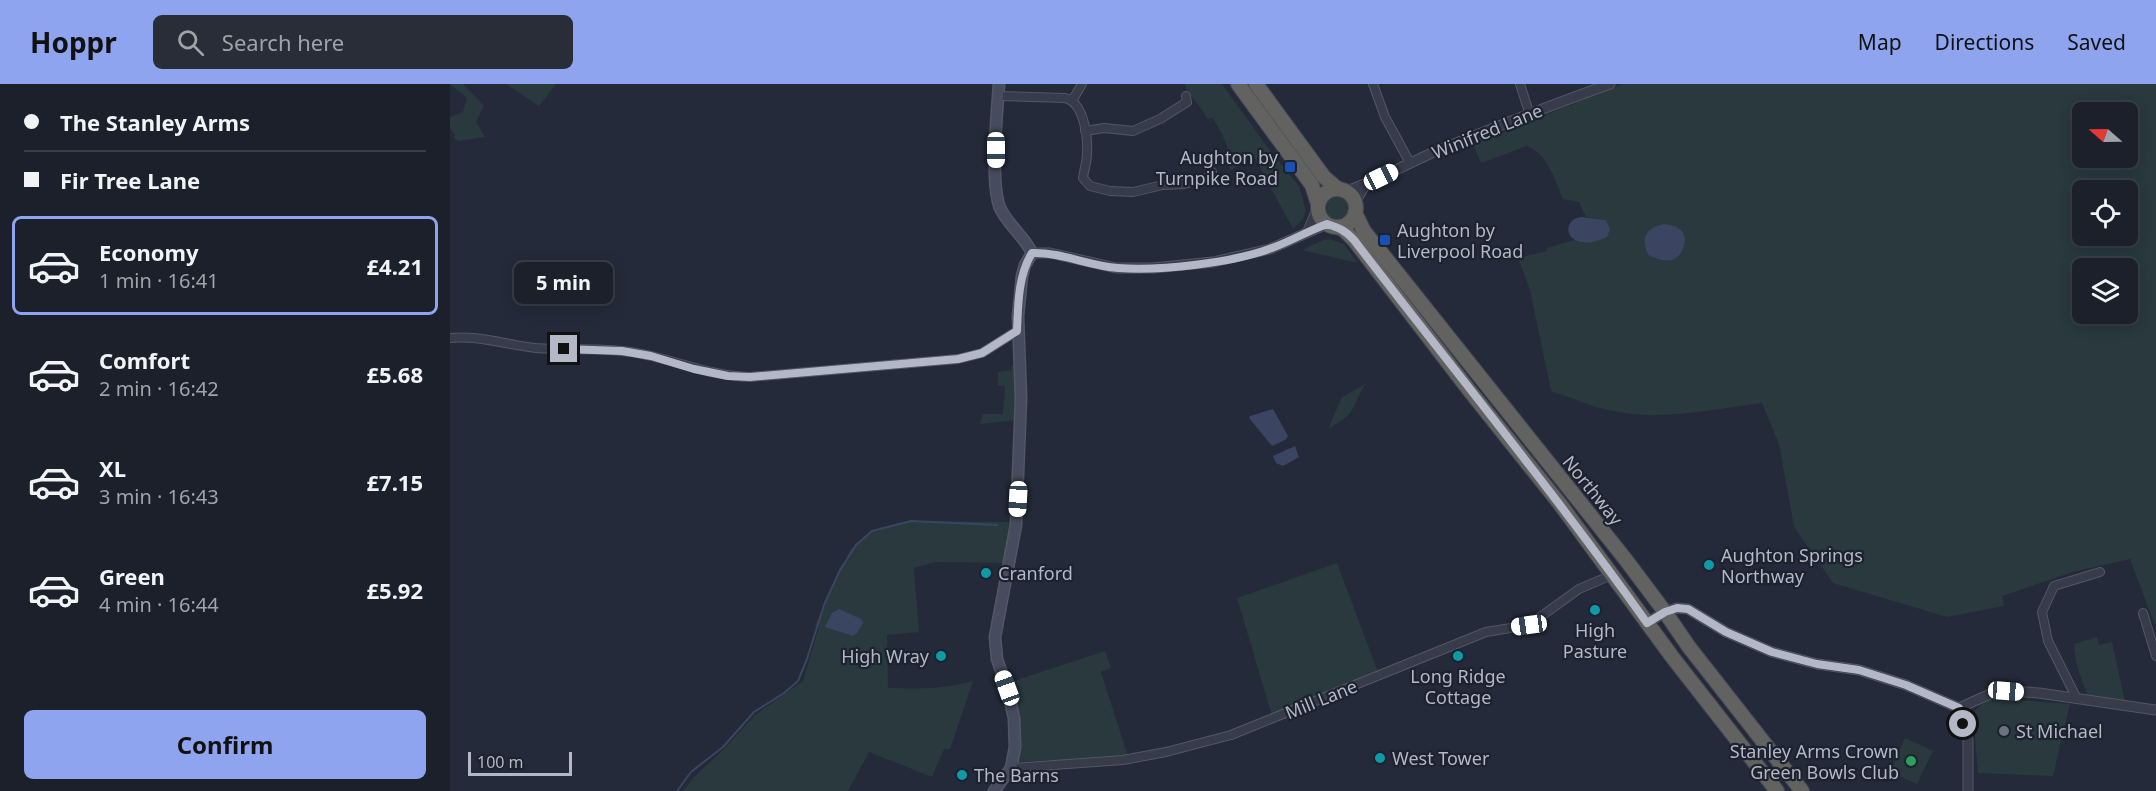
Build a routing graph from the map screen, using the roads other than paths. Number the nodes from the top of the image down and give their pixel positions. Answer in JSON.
{"nodes":[{"id":1,"x":999,"y":84,"type":"edge"},
{"id":2,"x":1082,"y":84,"type":"edge"},
{"id":3,"x":1238,"y":84,"type":"edge"},
{"id":4,"x":1256,"y":84,"type":"edge"},
{"id":5,"x":1374,"y":84,"type":"edge"},
{"id":6,"x":1520,"y":84,"type":"edge"},
{"id":7,"x":1610,"y":84,"type":"edge"},
{"id":8,"x":998,"y":96,"type":"junction"},
{"id":9,"x":1072,"y":101,"type":"junction"},
{"id":10,"x":1189,"y":101,"type":"dead end"},
{"id":11,"x":1529,"y":112,"type":"junction"},
{"id":12,"x":1085,"y":130,"type":"junction"},
{"id":13,"x":1410,"y":163,"type":"junction"},
{"id":14,"x":1213,"y":177,"type":"dead end"},
{"id":15,"x":1366,"y":184,"type":"junction"},
{"id":16,"x":1341,"y":189,"type":"junction"},
{"id":17,"x":1318,"y":206,"type":"junction"},
{"id":18,"x":1355,"y":207,"type":"junction"},
{"id":19,"x":1332,"y":225,"type":"junction"},
{"id":20,"x":1308,"y":231,"type":"junction"},
{"id":21,"x":1032,"y":253,"type":"junction"},
{"id":22,"x":1017,"y":331,"type":"junction"},
{"id":23,"x":450,"y":338,"type":"edge"},
{"id":24,"x":1626,"y":561,"type":"junction"},
{"id":25,"x":1611,"y":572,"type":"junction"},
{"id":26,"x":2100,"y":572,"type":"dead end"},
{"id":27,"x":1665,"y":612,"type":"junction"},
{"id":28,"x":2143,"y":613,"type":"dead end"},
{"id":29,"x":1647,"y":623,"type":"junction"},
{"id":30,"x":2156,"y":656,"type":"edge"},
{"id":31,"x":2077,"y":699,"type":"junction"},
{"id":32,"x":1959,"y":708,"type":"junction"},
{"id":33,"x":2156,"y":710,"type":"edge"},
{"id":34,"x":1011,"y":768,"type":"junction"},
{"id":35,"x":994,"y":791,"type":"edge"},
{"id":36,"x":1777,"y":791,"type":"edge"},
{"id":37,"x":1802,"y":791,"type":"edge"},
{"id":38,"x":1968,"y":791,"type":"edge"}],
"edges":[{"from":1,"to":8,"type":"main road"},
{"from":2,"to":9,"type":"street"},
{"from":3,"to":17,"type":"highway"},
{"from":4,"to":16,"type":"highway"},
{"from":5,"to":13,"type":"street"},
{"from":6,"to":11,"type":"street"},
{"from":7,"to":11,"type":"street","name":"Winifred Lane"},
{"from":8,"to":9,"type":"street"},
{"from":8,"to":21,"type":"main road"},
{"from":9,"to":12,"type":"street"},
{"from":10,"to":12,"type":"street"},
{"from":11,"to":13,"type":"street","name":"Winifred Lane"},
{"from":12,"to":14,"type":"street"},
{"from":13,"to":15,"type":"street","name":"Winifred Lane"},
{"from":15,"to":16,"type":"street","name":"Winifred Lane"},
{"from":15,"to":18,"type":"street"},
{"from":16,"to":17,"type":"highway"},
{"from":16,"to":18,"type":"highway"},
{"from":17,"to":19,"type":"highway"},
{"from":17,"to":20,"type":"street"},
{"from":18,"to":19,"type":"highway"},
{"from":18,"to":24,"type":"highway","name":"Northway"},
{"from":19,"to":20,"type":"street"},
{"from":19,"to":25,"type":"highway","name":"Northway"},
{"from":20,"to":21,"type":"street"},
{"from":21,"to":22,"type":"main road"},
{"from":22,"to":23,"type":"street"},
{"from":22,"to":34,"type":"main road"},
{"from":24,"to":25,"type":"highway"},
{"from":24,"to":27,"type":"highway","name":"Northway"},
{"from":25,"to":29,"type":"highway","name":"Northway"},
{"from":25,"to":34,"type":"street","name":"Mill Lane"},
{"from":26,"to":31,"type":"street"},
{"from":27,"to":29,"type":"street"},
{"from":27,"to":32,"type":"street"},
{"from":27,"to":37,"type":"highway","name":"Northway"},
{"from":28,"to":30,"type":"street"},
{"from":29,"to":36,"type":"highway","name":"Northway"},
{"from":31,"to":32,"type":"street"},
{"from":31,"to":33,"type":"street"},
{"from":32,"to":38,"type":"street"},
{"from":34,"to":35,"type":"main road"}]}
